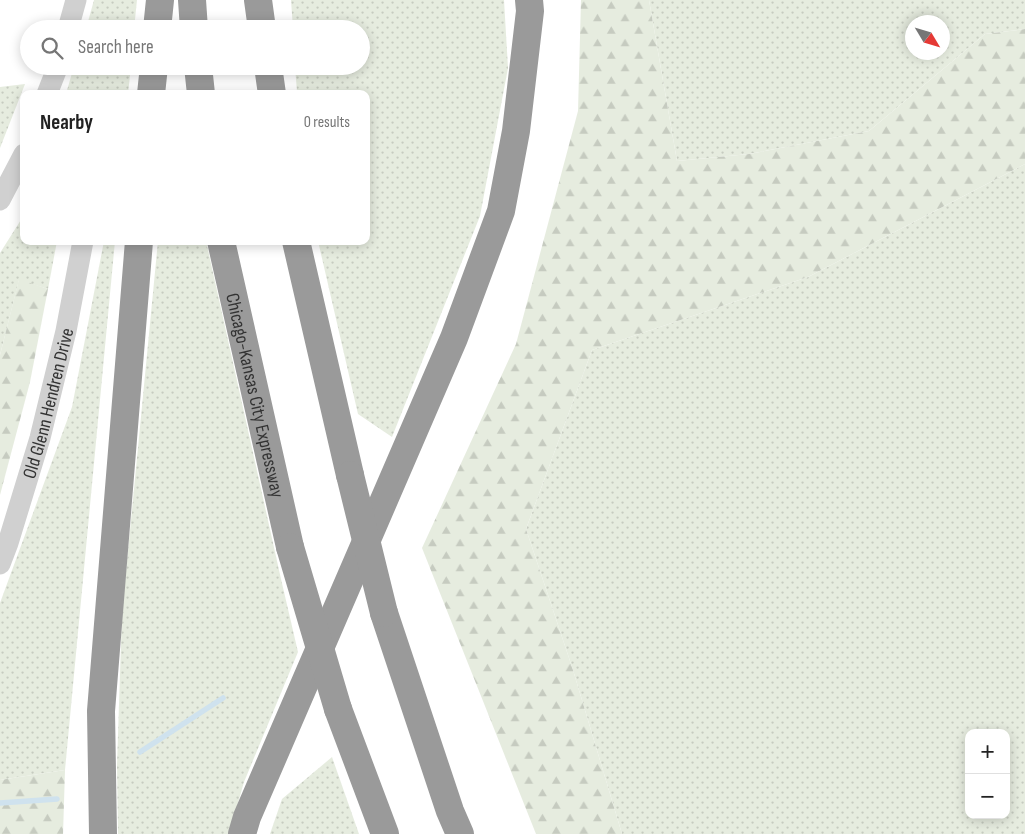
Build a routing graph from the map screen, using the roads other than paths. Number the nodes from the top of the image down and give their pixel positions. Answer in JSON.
{"nodes":[{"id":1,"x":76,"y":0,"type":"edge"},
{"id":2,"x":160,"y":0,"type":"edge"},
{"id":3,"x":192,"y":0,"type":"edge"},
{"id":4,"x":258,"y":0,"type":"edge"},
{"id":5,"x":529,"y":0,"type":"edge"},
{"id":6,"x":70,"y":20,"type":"edge"},
{"id":7,"x":158,"y":20,"type":"edge"},
{"id":8,"x":193,"y":20,"type":"edge"},
{"id":9,"x":261,"y":20,"type":"edge"},
{"id":10,"x":54,"y":75,"type":"edge"},
{"id":11,"x":153,"y":75,"type":"edge"},
{"id":12,"x":199,"y":75,"type":"edge"},
{"id":13,"x":269,"y":75,"type":"edge"},
{"id":14,"x":49,"y":90,"type":"edge"},
{"id":15,"x":151,"y":90,"type":"edge"},
{"id":16,"x":201,"y":90,"type":"edge"},
{"id":17,"x":271,"y":90,"type":"edge"},
{"id":18,"x":20,"y":162,"type":"edge"},
{"id":19,"x":0,"y":200,"type":"edge"},
{"id":20,"x":82,"y":245,"type":"edge"},
{"id":21,"x":139,"y":245,"type":"edge"},
{"id":22,"x":222,"y":245,"type":"edge"},
{"id":23,"x":297,"y":245,"type":"edge"},
{"id":24,"x":0,"y":564,"type":"edge"},
{"id":25,"x":103,"y":834,"type":"edge"},
{"id":26,"x":242,"y":834,"type":"edge"},
{"id":27,"x":385,"y":834,"type":"edge"},
{"id":28,"x":460,"y":834,"type":"edge"}],
"edges":[{"from":1,"to":6,"type":"street"},
{"from":2,"to":7,"type":"highway"},
{"from":3,"to":8,"type":"highway"},
{"from":4,"to":9,"type":"highway"},
{"from":5,"to":26,"type":"highway"},
{"from":10,"to":14,"type":"street"},
{"from":11,"to":15,"type":"highway"},
{"from":12,"to":16,"type":"highway"},
{"from":13,"to":17,"type":"highway"},
{"from":18,"to":19,"type":"street"},
{"from":20,"to":24,"type":"street","name":"Old Glenn Hendren Drive"},
{"from":21,"to":25,"type":"highway"},
{"from":22,"to":27,"type":"highway","name":"Chicago-Kansas City Expressway","bridge":true},
{"from":23,"to":28,"type":"highway","bridge":true}]}
